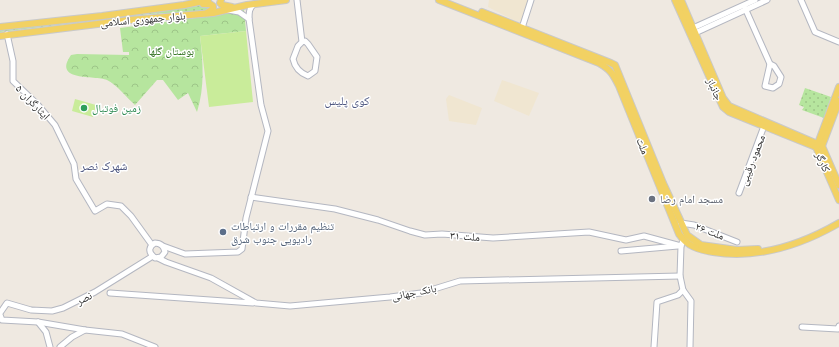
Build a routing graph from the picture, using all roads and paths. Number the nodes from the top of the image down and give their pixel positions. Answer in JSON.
{"nodes":[{"id":1,"x":208,"y":0,"type":"edge"},
{"id":2,"x":221,"y":0,"type":"edge"},
{"id":3,"x":286,"y":0,"type":"edge"},
{"id":4,"x":296,"y":0,"type":"edge"},
{"id":5,"x":300,"y":0,"type":"edge"},
{"id":6,"x":439,"y":0,"type":"edge"},
{"id":7,"x":450,"y":0,"type":"edge"},
{"id":8,"x":531,"y":0,"type":"edge"},
{"id":9,"x":675,"y":0,"type":"edge"},
{"id":10,"x":681,"y":0,"type":"edge"},
{"id":11,"x":755,"y":0,"type":"edge"},
{"id":12,"x":767,"y":0,"type":"edge"},
{"id":13,"x":802,"y":0,"type":"edge"},
{"id":14,"x":254,"y":4,"type":"junction"},
{"id":15,"x":184,"y":5,"type":"junction"},
{"id":16,"x":235,"y":7,"type":"junction"},
{"id":17,"x":745,"y":7,"type":"junction"},
{"id":18,"x":226,"y":10,"type":"junction"},
{"id":19,"x":204,"y":14,"type":"junction"},
{"id":20,"x":249,"y":19,"type":"junction"},
{"id":21,"x":0,"y":27,"type":"edge"},
{"id":22,"x":522,"y":28,"type":"junction"},
{"id":23,"x":692,"y":32,"type":"junction"},
{"id":24,"x":8,"y":34,"type":"junction"},
{"id":25,"x":0,"y":36,"type":"edge"},
{"id":26,"x":303,"y":42,"type":"junction"},
{"id":27,"x":839,"y":42,"type":"edge"},
{"id":28,"x":770,"y":64,"type":"junction"},
{"id":29,"x":621,"y":86,"type":"junction"},
{"id":30,"x":839,"y":87,"type":"edge"},
{"id":31,"x":839,"y":100,"type":"edge"},
{"id":32,"x":763,"y":124,"type":"junction"},
{"id":33,"x":818,"y":145,"type":"junction"},
{"id":34,"x":839,"y":185,"type":"edge"},
{"id":35,"x":739,"y":193,"type":"dead end"},
{"id":36,"x":251,"y":197,"type":"junction"},
{"id":37,"x":839,"y":200,"type":"edge"},
{"id":38,"x":673,"y":210,"type":"junction"},
{"id":39,"x":839,"y":218,"type":"edge"},
{"id":40,"x":839,"y":222,"type":"edge"},
{"id":41,"x":681,"y":223,"type":"junction"},
{"id":42,"x":738,"y":242,"type":"dead end"},
{"id":43,"x":682,"y":243,"type":"junction"},
{"id":44,"x":152,"y":245,"type":"junction"},
{"id":45,"x":163,"y":246,"type":"junction"},
{"id":46,"x":621,"y":251,"type":"dead end"},
{"id":47,"x":152,"y":256,"type":"junction"},
{"id":48,"x":158,"y":258,"type":"junction"},
{"id":49,"x":680,"y":276,"type":"junction"},
{"id":50,"x":683,"y":290,"type":"junction"},
{"id":51,"x":110,"y":293,"type":"dead end"},
{"id":52,"x":256,"y":303,"type":"junction"},
{"id":53,"x":0,"y":314,"type":"edge"},
{"id":54,"x":38,"y":322,"type":"junction"},
{"id":55,"x":839,"y":326,"type":"edge"},
{"id":56,"x":802,"y":327,"type":"dead end"},
{"id":57,"x":85,"y":330,"type":"junction"},
{"id":58,"x":50,"y":347,"type":"edge"},
{"id":59,"x":60,"y":347,"type":"edge"},
{"id":60,"x":155,"y":347,"type":"edge"},
{"id":61,"x":654,"y":347,"type":"edge"},
{"id":62,"x":690,"y":347,"type":"edge"}],
"edges":[{"from":1,"to":15,"type":"main road","name":"بلوار جمهوری اسلامی"},
{"from":2,"to":16,"type":"main road"},
{"from":3,"to":14,"type":"main road","name":"بلوار جمهوری اسلامی"},
{"from":4,"to":26,"type":"street"},
{"from":5,"to":26,"type":"street"},
{"from":6,"to":29,"type":"main road","name":"ملت"},
{"from":7,"to":22,"type":"main road","name":"ملت"},
{"from":8,"to":22,"type":"street"},
{"from":9,"to":23,"type":"main road","name":"جانباز"},
{"from":10,"to":23,"type":"main road","name":"جانباز"},
{"from":11,"to":17,"type":"street"},
{"from":12,"to":17,"type":"street"},
{"from":13,"to":27,"type":"street"},
{"from":14,"to":16,"type":"main road","name":"بلوار جمهوری اسلامی"},
{"from":14,"to":20,"type":"street"},
{"from":15,"to":19,"type":"main road"},
{"from":15,"to":21,"type":"main road","name":"بلوار جمهوری اسلامی"},
{"from":16,"to":18,"type":"main road","name":"بلوار جمهوری اسلامی"},
{"from":17,"to":23,"type":"street"},
{"from":17,"to":28,"type":"street"},
{"from":18,"to":19,"type":"main road","name":"بلوار جمهوری اسلامی"},
{"from":18,"to":20,"type":"street"},
{"from":19,"to":24,"type":"main road","name":"بلوار جمهوری اسلامی"},
{"from":20,"to":36,"type":"street"},
{"from":22,"to":29,"type":"main road","name":"ملت"},
{"from":23,"to":32,"type":"main road","name":"جانباز"},
{"from":24,"to":25,"type":"main road","name":"بلوار جمهوری اسلامی"},
{"from":24,"to":44,"type":"street","name":"ایثارگران ۵"},
{"from":26,"to":26,"type":"street"},
{"from":28,"to":28,"type":"street"},
{"from":29,"to":38,"type":"main road","name":"ملت"},
{"from":30,"to":33,"type":"main road","name":"کارگر"},
{"from":31,"to":33,"type":"main road","name":"کارگر"},
{"from":32,"to":33,"type":"main road","name":"جانباز"},
{"from":32,"to":35,"type":"street","name":"محمود رقیبی"},
{"from":33,"to":34,"type":"main road","name":"کارگر"},
{"from":33,"to":37,"type":"main road","name":"کارگر"},
{"from":36,"to":43,"type":"street","name":"ملت ۳۱"},
{"from":36,"to":45,"type":"street"},
{"from":38,"to":41,"type":"main road","name":"ملت"},
{"from":38,"to":43,"type":"main road","name":"ملت"},
{"from":39,"to":41,"type":"main road","name":"ملت"},
{"from":40,"to":43,"type":"main road"},
{"from":41,"to":42,"type":"street","name":"ملت ۲۶"},
{"from":43,"to":46,"type":"street"},
{"from":43,"to":49,"type":"street"},
{"from":44,"to":45,"type":"street"},
{"from":44,"to":47,"type":"street"},
{"from":45,"to":48,"type":"street"},
{"from":47,"to":48,"type":"street"},
{"from":47,"to":53,"type":"street","name":"نصر"},
{"from":48,"to":52,"type":"street","name":"بانک جهانی"},
{"from":49,"to":50,"type":"street"},
{"from":49,"to":52,"type":"street","name":"بانک جهانی"},
{"from":50,"to":61,"type":"street"},
{"from":50,"to":62,"type":"street"},
{"from":51,"to":52,"type":"street"},
{"from":53,"to":54,"type":"street"},
{"from":54,"to":57,"type":"street"},
{"from":54,"to":58,"type":"street"},
{"from":55,"to":56,"type":"street"},
{"from":57,"to":59,"type":"street"},
{"from":57,"to":60,"type":"street"}]}
